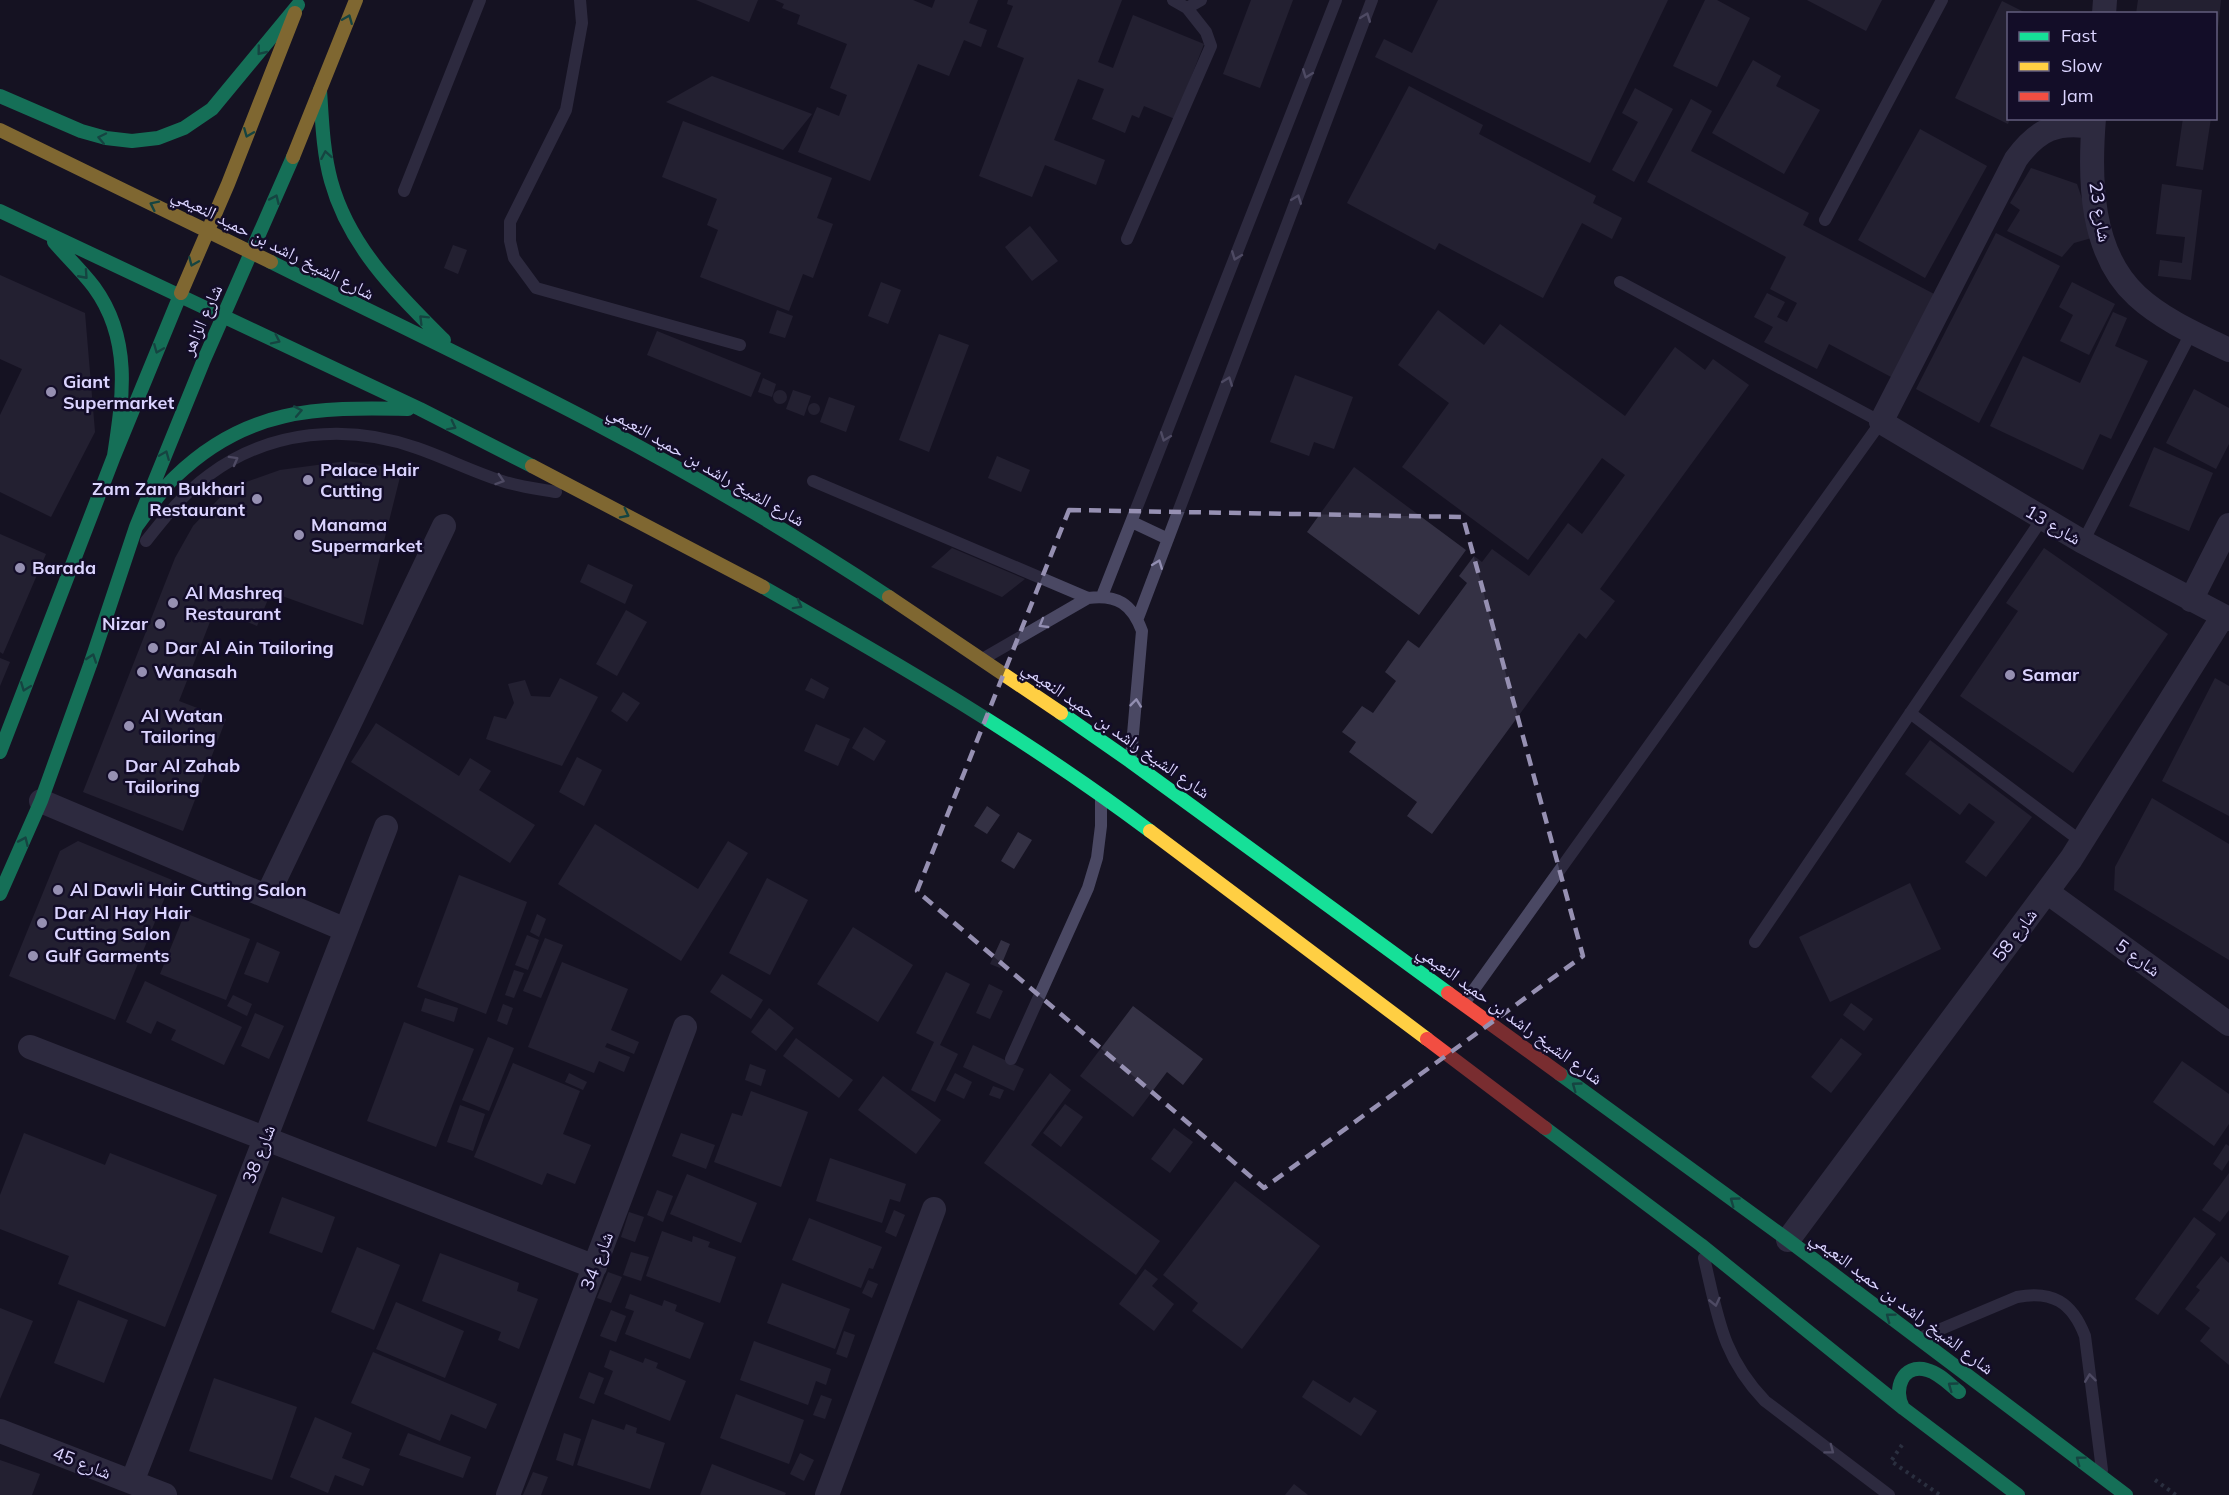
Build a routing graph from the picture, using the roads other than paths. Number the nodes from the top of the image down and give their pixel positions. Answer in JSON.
{"nodes":[{"id":1,"x":356,"y":0,"type":"edge"},
{"id":2,"x":480,"y":0,"type":"edge"},
{"id":3,"x":580,"y":0,"type":"edge"},
{"id":4,"x":1173,"y":0,"type":"edge"},
{"id":5,"x":1201,"y":0,"type":"edge"},
{"id":6,"x":1336,"y":0,"type":"edge"},
{"id":7,"x":1372,"y":0,"type":"edge"},
{"id":8,"x":1942,"y":0,"type":"edge"},
{"id":9,"x":299,"y":3,"type":"edge"},
{"id":10,"x":1187,"y":8,"type":"junction"},
{"id":11,"x":320,"y":90,"type":"junction"},
{"id":12,"x":0,"y":96,"type":"edge"},
{"id":13,"x":2093,"y":123,"type":"edge"},
{"id":14,"x":0,"y":130,"type":"edge"},
{"id":15,"x":404,"y":190,"type":"dead end"},
{"id":16,"x":0,"y":211,"type":"edge"},
{"id":17,"x":1825,"y":220,"type":"dead end"},
{"id":18,"x":207,"y":230,"type":"junction"},
{"id":19,"x":44,"y":232,"type":"junction"},
{"id":20,"x":1127,"y":239,"type":"dead end"},
{"id":21,"x":251,"y":253,"type":"junction"},
{"id":22,"x":1620,"y":282,"type":"dead end"},
{"id":23,"x":180,"y":294,"type":"junction"},
{"id":24,"x":224,"y":315,"type":"junction"},
{"id":25,"x":2192,"y":332,"type":"junction"},
{"id":26,"x":740,"y":345,"type":"dead end"},
{"id":27,"x":2229,"y":350,"type":"edge"},
{"id":28,"x":465,"y":360,"type":"junction"},
{"id":29,"x":420,"y":409,"type":"junction"},
{"id":30,"x":1881,"y":422,"type":"junction"},
{"id":31,"x":114,"y":456,"type":"junction"},
{"id":32,"x":813,"y":481,"type":"dead end"},
{"id":33,"x":584,"y":493,"type":"junction"},
{"id":34,"x":2042,"y":519,"type":"junction"},
{"id":35,"x":1132,"y":522,"type":"junction"},
{"id":36,"x":2229,"y":525,"type":"edge"},
{"id":37,"x":444,"y":526,"type":"dead end"},
{"id":38,"x":136,"y":527,"type":"junction"},
{"id":39,"x":1168,"y":539,"type":"junction"},
{"id":40,"x":2083,"y":542,"type":"junction"},
{"id":41,"x":113,"y":596,"type":"junction"},
{"id":42,"x":1102,"y":596,"type":"junction"},
{"id":43,"x":1088,"y":598,"type":"junction"},
{"id":44,"x":2190,"y":600,"type":"junction"},
{"id":45,"x":1138,"y":618,"type":"junction"},
{"id":46,"x":2226,"y":618,"type":"edge"},
{"id":47,"x":983,"y":659,"type":"junction"},
{"id":48,"x":1910,"y":713,"type":"junction"},
{"id":49,"x":0,"y":752,"type":"edge"},
{"id":50,"x":1130,"y":761,"type":"junction"},
{"id":51,"x":1101,"y":794,"type":"junction"},
{"id":52,"x":41,"y":801,"type":"junction"},
{"id":53,"x":386,"y":827,"type":"dead end"},
{"id":54,"x":2082,"y":842,"type":"junction"},
{"id":55,"x":2047,"y":892,"type":"junction"},
{"id":56,"x":0,"y":894,"type":"edge"},
{"id":57,"x":267,"y":896,"type":"junction"},
{"id":58,"x":346,"y":930,"type":"junction"},
{"id":59,"x":1755,"y":942,"type":"dead end"},
{"id":60,"x":1464,"y":1004,"type":"junction"},
{"id":61,"x":2229,"y":1024,"type":"edge"},
{"id":62,"x":685,"y":1028,"type":"dead end"},
{"id":63,"x":30,"y":1047,"type":"dead end"},
{"id":64,"x":1011,"y":1059,"type":"dead end"},
{"id":65,"x":265,"y":1139,"type":"junction"},
{"id":66,"x":934,"y":1209,"type":"dead end"},
{"id":67,"x":1788,"y":1240,"type":"junction"},
{"id":68,"x":1701,"y":1245,"type":"junction"},
{"id":69,"x":595,"y":1268,"type":"junction"},
{"id":70,"x":1918,"y":1338,"type":"junction"},
{"id":71,"x":1975,"y":1403,"type":"dead end"},
{"id":72,"x":1903,"y":1408,"type":"junction"},
{"id":73,"x":0,"y":1431,"type":"edge"},
{"id":74,"x":2103,"y":1478,"type":"junction"},
{"id":75,"x":2081,"y":1479,"type":"dead end"},
{"id":76,"x":132,"y":1482,"type":"junction"},
{"id":77,"x":2126,"y":1494,"type":"edge"},
{"id":78,"x":164,"y":1495,"type":"edge"},
{"id":79,"x":508,"y":1495,"type":"edge"},
{"id":80,"x":827,"y":1495,"type":"edge"},
{"id":81,"x":1889,"y":1495,"type":"edge"},
{"id":82,"x":2018,"y":1495,"type":"edge"}],
"edges":[{"from":11,"to":1,"type":"main road","name":"شارع الزاهر","one_way":true},
{"from":2,"to":15,"type":"lane"},
{"from":3,"to":26,"type":"lane"},
{"from":4,"to":10,"type":"lane"},
{"from":5,"to":10,"type":"lane"},
{"from":6,"to":35,"type":"lane","one_way":true},
{"from":39,"to":7,"type":"lane","one_way":true},
{"from":8,"to":17,"type":"lane"},
{"from":9,"to":12,"type":"main road","one_way":true},
{"from":9,"to":18,"type":"main road","name":"شارع الزاهر","one_way":true},
{"from":10,"to":20,"type":"lane"},
{"from":21,"to":11,"type":"main road","name":"شارع الزاهر","one_way":true},
{"from":28,"to":11,"type":"main road","one_way":true},
{"from":13,"to":25,"type":"street","name":"شارع 23"},
{"from":13,"to":30,"type":"street"},
{"from":18,"to":14,"type":"main road","name":"شارع الشيخ راشد بن حميد النعيمي","one_way":true},
{"from":16,"to":19,"type":"main road"},
{"from":18,"to":21,"type":"main road","name":"شارع الشيخ راشد بن حميد النعيمي"},
{"from":18,"to":23,"type":"main road","name":"شارع الزاهر","one_way":true},
{"from":19,"to":23,"type":"main road"},
{"from":19,"to":31,"type":"main road","one_way":true},
{"from":21,"to":24,"type":"main road","name":"شارع الزاهر"},
{"from":21,"to":28,"type":"main road","name":"شارع الشيخ راشد بن حميد النعيمي"},
{"from":22,"to":30,"type":"lane"},
{"from":23,"to":24,"type":"main road"},
{"from":23,"to":31,"type":"main road","name":"شارع الزاهر","one_way":true},
{"from":24,"to":29,"type":"main road","one_way":true},
{"from":38,"to":24,"type":"main road","name":"شارع الزاهر","one_way":true},
{"from":25,"to":27,"type":"street","name":"شارع 23"},
{"from":25,"to":40,"type":"lane"},
{"from":28,"to":47,"type":"main road","name":"شارع الشيخ راشد بن حميد النعيمي"},
{"from":29,"to":33,"type":"main road","one_way":true},
{"from":38,"to":29,"type":"main road","one_way":true},
{"from":30,"to":34,"type":"street","name":"شارع 13"},
{"from":30,"to":60,"type":"lane"},
{"from":31,"to":49,"type":"main road","name":"شارع الزاهر","one_way":true},
{"from":32,"to":43,"type":"lane"},
{"from":41,"to":33,"type":"lane","one_way":true},
{"from":33,"to":51,"type":"main road","one_way":true},
{"from":34,"to":40,"type":"street","name":"شارع 13"},
{"from":34,"to":48,"type":"lane"},
{"from":35,"to":39,"type":"lane"},
{"from":35,"to":42,"type":"lane"},
{"from":36,"to":44,"type":"street"},
{"from":37,"to":57,"type":"street"},
{"from":38,"to":41,"type":"main road","name":"شارع الزاهر"},
{"from":45,"to":39,"type":"lane","one_way":true},
{"from":40,"to":44,"type":"street","name":"شارع 13"},
{"from":52,"to":41,"type":"main road","name":"شارع الزاهر","one_way":true},
{"from":42,"to":43,"type":"lane"},
{"from":42,"to":45,"type":"lane"},
{"from":43,"to":47,"type":"lane","one_way":true},
{"from":44,"to":46,"type":"street","name":"شارع 13"},
{"from":50,"to":45,"type":"lane","one_way":true},
{"from":46,"to":54,"type":"street","name":"شارع 58"},
{"from":47,"to":50,"type":"main road","name":"شارع الشيخ راشد بن حميد النعيمي"},
{"from":48,"to":54,"type":"lane"},
{"from":48,"to":59,"type":"lane"},
{"from":50,"to":60,"type":"main road","name":"شارع الشيخ راشد بن حميد النعيمي"},
{"from":51,"to":64,"type":"lane"},
{"from":51,"to":68,"type":"main road"},
{"from":56,"to":52,"type":"main road","name":"شارع الزاهر","one_way":true},
{"from":52,"to":57,"type":"street"},
{"from":53,"to":58,"type":"street","name":"شارع 38"},
{"from":54,"to":55,"type":"street","name":"شارع 58"},
{"from":55,"to":61,"type":"street","name":"شارع 5"},
{"from":55,"to":67,"type":"street","name":"شارع 58"},
{"from":57,"to":58,"type":"street"},
{"from":58,"to":65,"type":"street","name":"شارع 38"},
{"from":67,"to":60,"type":"main road","name":"شارع الشيخ راشد بن حميد النعيمي","one_way":true},
{"from":62,"to":69,"type":"street","name":"شارع 34"},
{"from":63,"to":65,"type":"street"},
{"from":65,"to":69,"type":"street"},
{"from":65,"to":76,"type":"street","name":"شارع 38"},
{"from":66,"to":80,"type":"street"},
{"from":70,"to":67,"type":"main road","name":"شارع الشيخ راشد بن حميد النعيمي","one_way":true},
{"from":68,"to":72,"type":"main road"},
{"from":68,"to":81,"type":"lane","one_way":true},
{"from":69,"to":79,"type":"street","name":"شارع 34"},
{"from":74,"to":70,"type":"main road","name":"شارع الشيخ راشد بن حميد النعيمي","one_way":true},
{"from":74,"to":70,"type":"lane","one_way":true},
{"from":71,"to":72,"type":"main road","one_way":true},
{"from":72,"to":82,"type":"main road"},
{"from":73,"to":76,"type":"street","name":"شارع 45"},
{"from":74,"to":77,"type":"main road","name":"شارع الشيخ راشد بن حميد النعيمي"},
{"from":75,"to":77,"type":"main road"},
{"from":76,"to":78,"type":"street","name":"شارع 45"}]}
